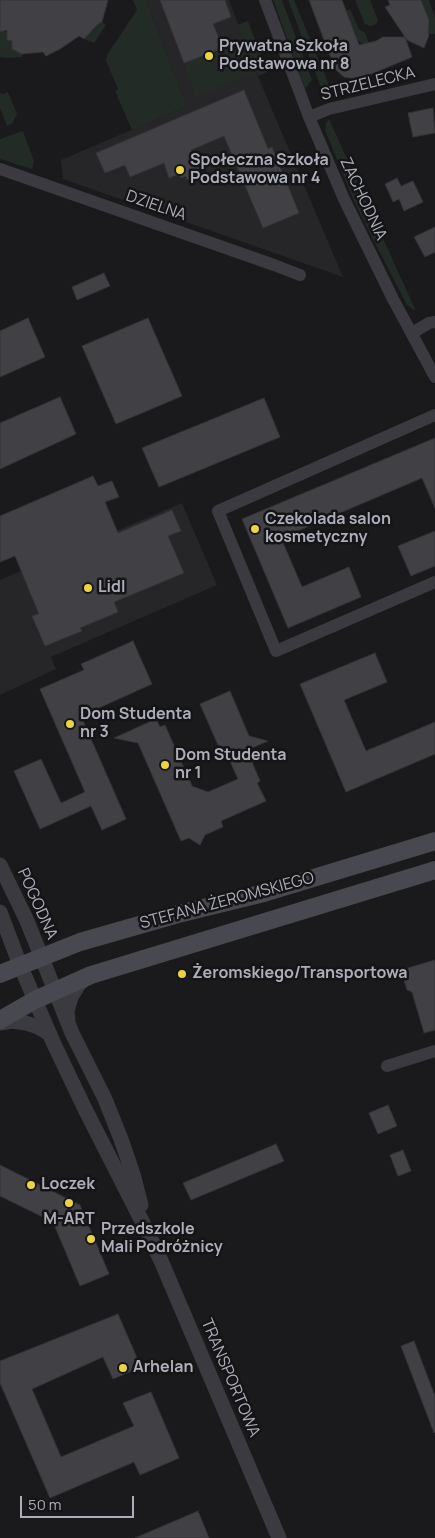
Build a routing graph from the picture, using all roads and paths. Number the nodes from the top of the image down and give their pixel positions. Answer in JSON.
{"nodes":[{"id":1,"x":265,"y":0,"type":"edge"},
{"id":2,"x":435,"y":84,"type":"edge"},
{"id":3,"x":309,"y":117,"type":"junction"},
{"id":4,"x":0,"y":169,"type":"edge"},
{"id":5,"x":300,"y":276,"type":"dead end"},
{"id":6,"x":435,"y":322,"type":"edge"},
{"id":7,"x":412,"y":333,"type":"junction"},
{"id":8,"x":435,"y":377,"type":"edge"},
{"id":9,"x":435,"y":415,"type":"edge"},
{"id":10,"x":435,"y":582,"type":"edge"},
{"id":11,"x":435,"y":841,"type":"edge"},
{"id":12,"x":0,"y":865,"type":"edge"},
{"id":13,"x":435,"y":870,"type":"edge"},
{"id":14,"x":0,"y":912,"type":"edge"},
{"id":15,"x":41,"y":957,"type":"junction"},
{"id":16,"x":20,"y":965,"type":"junction"},
{"id":17,"x":0,"y":974,"type":"edge"},
{"id":18,"x":91,"y":975,"type":"junction"},
{"id":19,"x":54,"y":990,"type":"junction"},
{"id":20,"x":35,"y":1000,"type":"junction"},
{"id":21,"x":0,"y":1022,"type":"edge"},
{"id":22,"x":68,"y":1025,"type":"junction"},
{"id":23,"x":50,"y":1034,"type":"junction"},
{"id":24,"x":435,"y":1051,"type":"edge"},
{"id":25,"x":387,"y":1066,"type":"dead end"},
{"id":26,"x":148,"y":1233,"type":"junction"},
{"id":27,"x":279,"y":1538,"type":"edge"}],
"edges":[{"from":1,"to":3,"type":"street","name":"ZACHODNIA"},
{"from":2,"to":3,"type":"street","name":"STRZELECKA"},
{"from":3,"to":7,"type":"street","name":"ZACHODNIA"},
{"from":4,"to":5,"type":"street","name":"DZIELNA"},
{"from":6,"to":7,"type":"street"},
{"from":7,"to":8,"type":"street","name":"ZACHODNIA"},
{"from":9,"to":10,"type":"street"},
{"from":11,"to":15,"type":"main road","name":"STEFANA ŻEROMSKIEGO"},
{"from":12,"to":15,"type":"street","name":"POGODNA"},
{"from":13,"to":18,"type":"main road","name":"STEFANA ŻEROMSKIEGO"},
{"from":14,"to":16,"type":"street"},
{"from":15,"to":16,"type":"main road","name":"STEFANA ŻEROMSKIEGO"},
{"from":15,"to":19,"type":"street","name":"TRANSPORTOWA"},
{"from":16,"to":17,"type":"main road","name":"STEFANA ŻEROMSKIEGO"},
{"from":16,"to":20,"type":"street"},
{"from":18,"to":19,"type":"main road","name":"STEFANA ŻEROMSKIEGO"},
{"from":18,"to":22,"type":"street"},
{"from":19,"to":20,"type":"main road","name":"STEFANA ŻEROMSKIEGO"},
{"from":19,"to":22,"type":"street","name":"TRANSPORTOWA"},
{"from":20,"to":21,"type":"main road","name":"STEFANA ŻEROMSKIEGO"},
{"from":20,"to":23,"type":"street","name":"TRANSPORTOWA"},
{"from":21,"to":23,"type":"street"},
{"from":22,"to":26,"type":"street","name":"TRANSPORTOWA"},
{"from":23,"to":26,"type":"street","name":"TRANSPORTOWA"},
{"from":24,"to":25,"type":"street"},
{"from":26,"to":27,"type":"street","name":"TRANSPORTOWA"}]}
